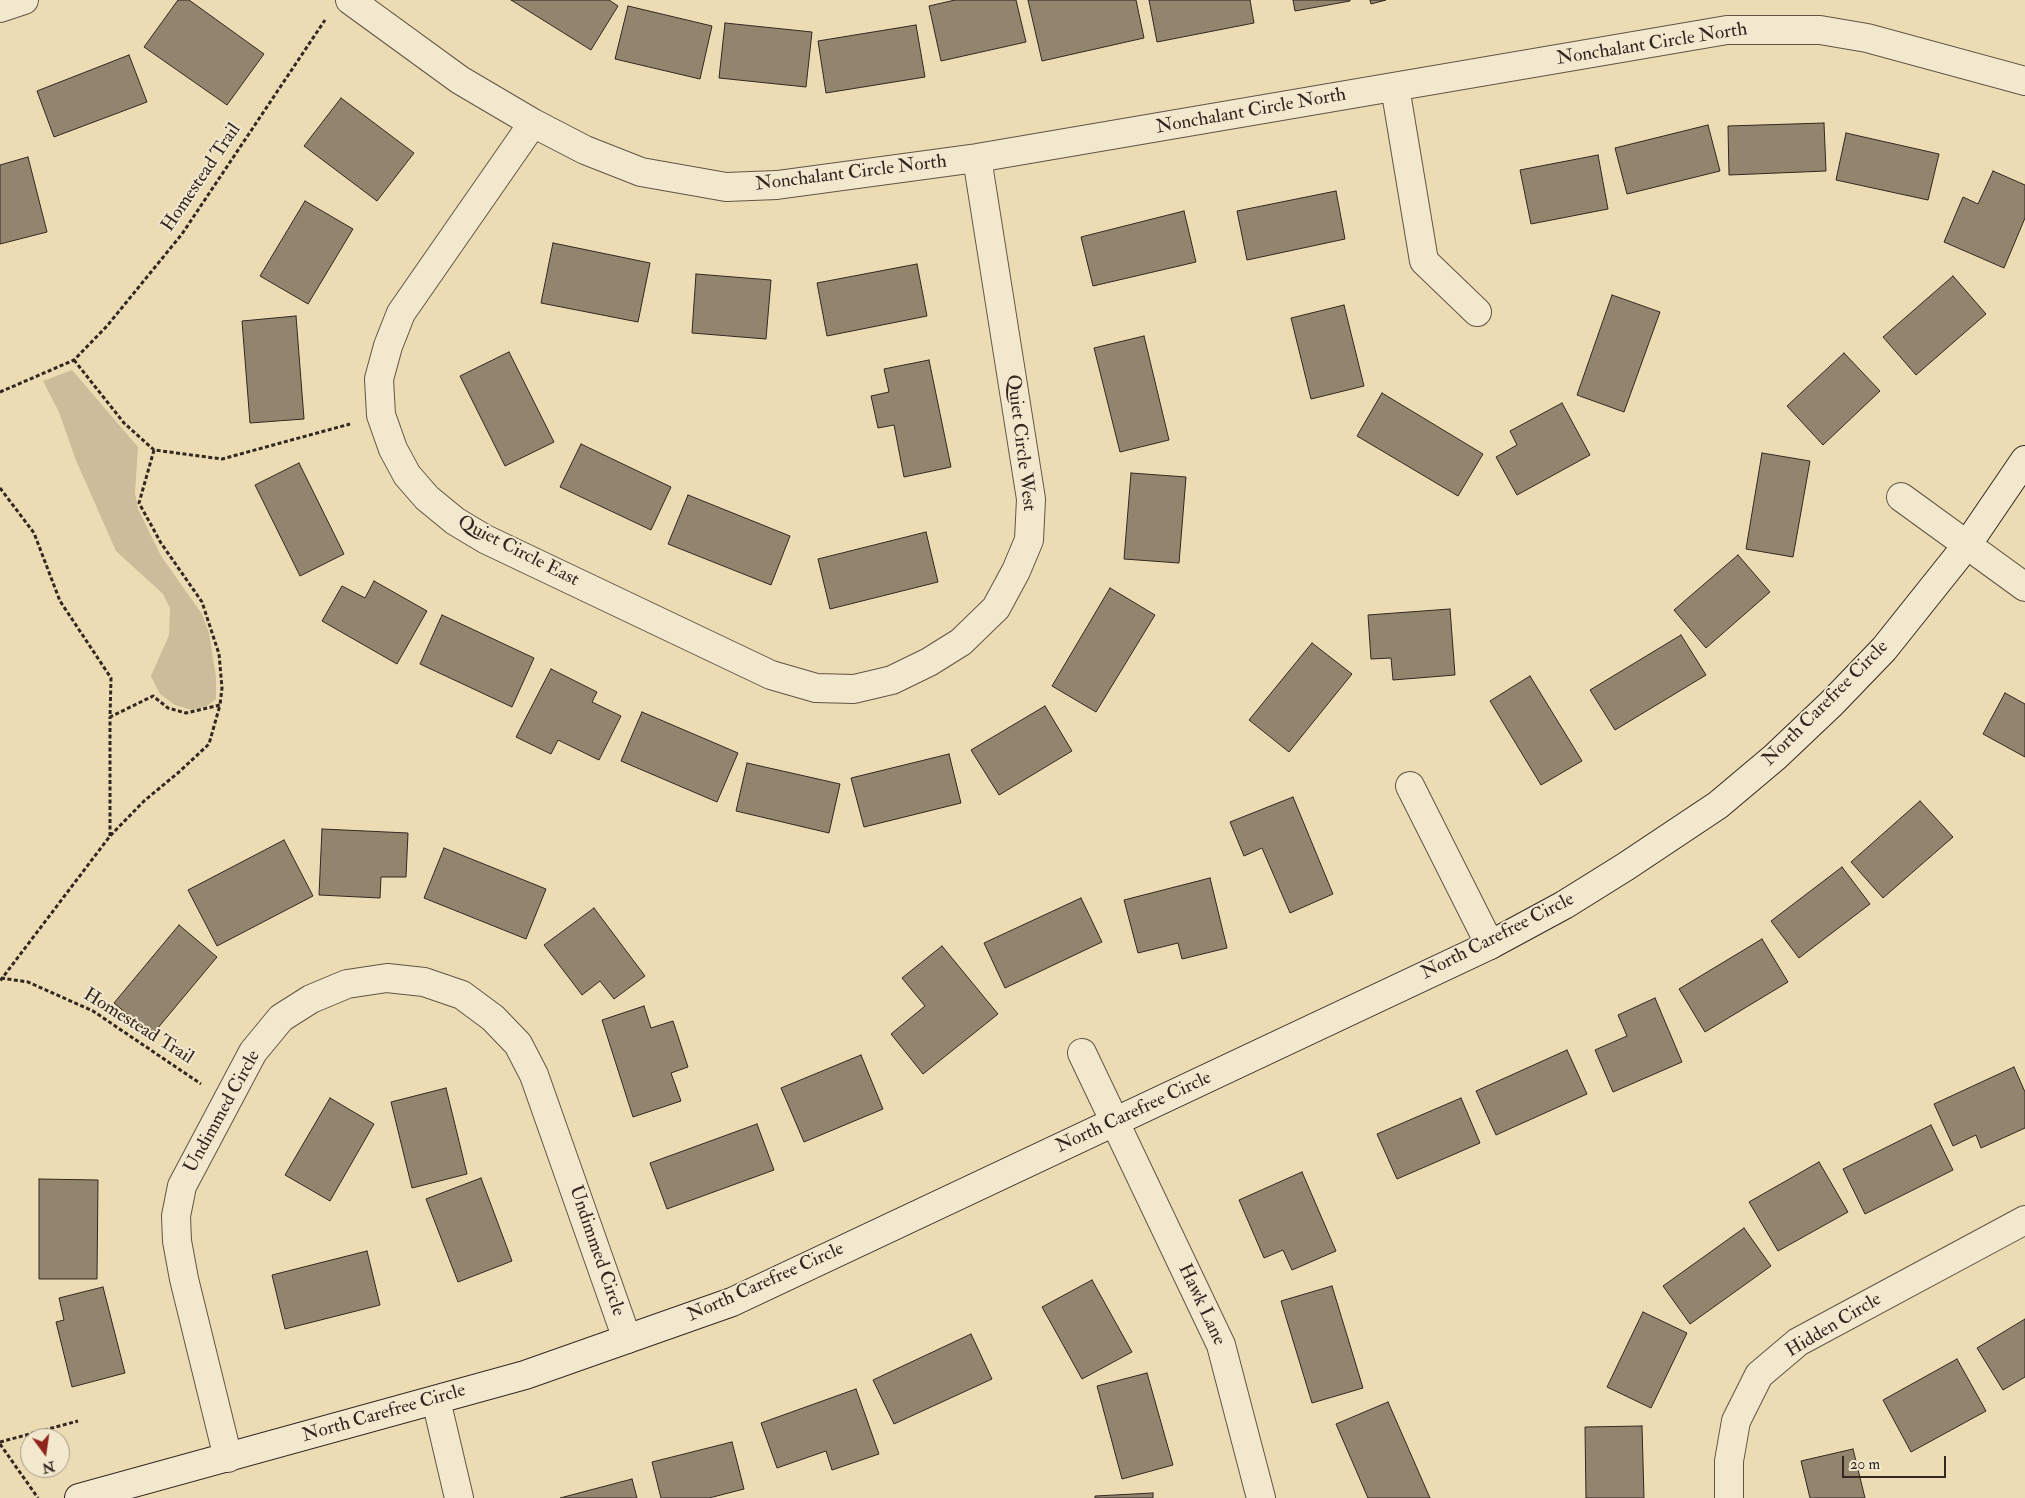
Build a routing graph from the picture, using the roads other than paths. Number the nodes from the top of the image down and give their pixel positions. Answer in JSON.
{"nodes":[{"id":1,"x":24,"y":0,"type":"edge"},
{"id":2,"x":350,"y":0,"type":"edge"},
{"id":3,"x":0,"y":8,"type":"edge"},
{"id":4,"x":2025,"y":81,"type":"edge"},
{"id":5,"x":1395,"y":87,"type":"junction"},
{"id":6,"x":533,"y":123,"type":"junction"},
{"id":7,"x":977,"y":158,"type":"junction"},
{"id":8,"x":1477,"y":312,"type":"dead end"},
{"id":9,"x":2025,"y":460,"type":"edge"},
{"id":10,"x":1901,"y":496,"type":"dead end"},
{"id":11,"x":1968,"y":545,"type":"junction"},
{"id":12,"x":2025,"y":587,"type":"edge"},
{"id":13,"x":816,"y":688,"type":"joint"},
{"id":14,"x":1410,"y":786,"type":"dead end"},
{"id":15,"x":1490,"y":945,"type":"junction"},
{"id":16,"x":1082,"y":1054,"type":"dead end"},
{"id":17,"x":1114,"y":1122,"type":"junction"},
{"id":18,"x":2025,"y":1220,"type":"edge"},
{"id":19,"x":627,"y":1339,"type":"junction"},
{"id":20,"x":436,"y":1400,"type":"junction"},
{"id":21,"x":228,"y":1458,"type":"junction"},
{"id":22,"x":79,"y":1498,"type":"edge"},
{"id":23,"x":459,"y":1498,"type":"edge"},
{"id":24,"x":1261,"y":1498,"type":"edge"},
{"id":25,"x":1729,"y":1498,"type":"edge"}],
"edges":[{"from":1,"to":3,"type":"street"},
{"from":2,"to":6,"type":"street","name":"Nonchalant Circle North"},
{"from":4,"to":5,"type":"street","name":"Nonchalant Circle North"},
{"from":5,"to":7,"type":"street","name":"Nonchalant Circle North"},
{"from":5,"to":8,"type":"street"},
{"from":6,"to":7,"type":"street","name":"Nonchalant Circle North"},
{"from":6,"to":13,"type":"street","name":"Quiet Circle East"},
{"from":7,"to":13,"type":"street","name":"Quiet Circle West"},
{"from":9,"to":11,"type":"street","name":"North Carefree Circle"},
{"from":10,"to":11,"type":"street"},
{"from":11,"to":12,"type":"street"},
{"from":11,"to":15,"type":"street","name":"North Carefree Circle"},
{"from":14,"to":15,"type":"street"},
{"from":15,"to":17,"type":"street","name":"North Carefree Circle"},
{"from":16,"to":17,"type":"street","name":"Hawk Lane"},
{"from":17,"to":19,"type":"street","name":"North Carefree Circle"},
{"from":17,"to":24,"type":"street","name":"Hawk Lane"},
{"from":18,"to":25,"type":"street","name":"Hidden Circle"},
{"from":19,"to":20,"type":"street","name":"North Carefree Circle"},
{"from":19,"to":21,"type":"street","name":"Undimmed Circle"},
{"from":20,"to":21,"type":"street","name":"North Carefree Circle"},
{"from":20,"to":23,"type":"street"},
{"from":21,"to":22,"type":"street","name":"North Carefree Circle"}]}
